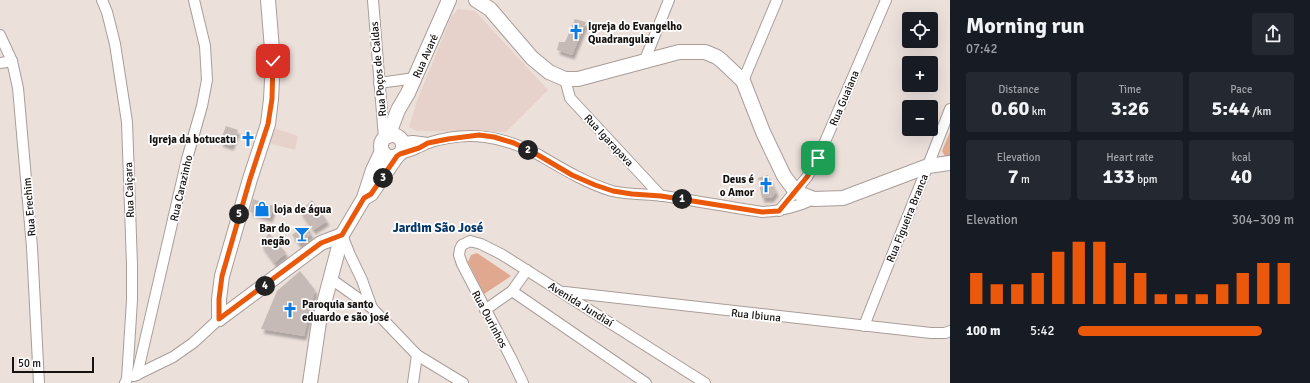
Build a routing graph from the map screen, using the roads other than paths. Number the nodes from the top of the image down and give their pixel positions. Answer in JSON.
{"nodes":[{"id":1,"x":102,"y":0,"type":"edge"},
{"id":2,"x":194,"y":0,"type":"edge"},
{"id":3,"x":268,"y":0,"type":"edge"},
{"id":4,"x":373,"y":0,"type":"edge"},
{"id":5,"x":449,"y":0,"type":"edge"},
{"id":6,"x":458,"y":0,"type":"edge"},
{"id":7,"x":476,"y":0,"type":"edge"},
{"id":8,"x":669,"y":0,"type":"edge"},
{"id":9,"x":777,"y":0,"type":"edge"},
{"id":10,"x":886,"y":0,"type":"edge"},
{"id":11,"x":489,"y":5,"type":"edge"},
{"id":12,"x":441,"y":19,"type":"junction"},
{"id":13,"x":0,"y":35,"type":"edge"},
{"id":14,"x":12,"y":61,"type":"junction"},
{"id":15,"x":644,"y":62,"type":"junction"},
{"id":16,"x":0,"y":63,"type":"edge"},
{"id":17,"x":414,"y":78,"type":"junction"},
{"id":18,"x":565,"y":79,"type":"junction"},
{"id":19,"x":743,"y":81,"type":"junction"},
{"id":20,"x":379,"y":83,"type":"junction"},
{"id":21,"x":950,"y":109,"type":"edge"},
{"id":22,"x":393,"y":145,"type":"junction"},
{"id":23,"x":950,"y":163,"type":"edge"},
{"id":24,"x":928,"y":166,"type":"junction"},
{"id":25,"x":796,"y":192,"type":"junction"},
{"id":26,"x":661,"y":196,"type":"junction"},
{"id":27,"x":818,"y":199,"type":"junction"},
{"id":28,"x":779,"y":211,"type":"junction"},
{"id":29,"x":342,"y":235,"type":"junction"},
{"id":30,"x":459,"y":255,"type":"joint"},
{"id":31,"x":527,"y":270,"type":"junction"},
{"id":32,"x":331,"y":279,"type":"junction"},
{"id":33,"x":512,"y":291,"type":"junction"},
{"id":34,"x":562,"y":292,"type":"junction"},
{"id":35,"x":372,"y":308,"type":"junction"},
{"id":36,"x":485,"y":310,"type":"junction"},
{"id":37,"x":219,"y":319,"type":"junction"},
{"id":38,"x":864,"y":326,"type":"junction"},
{"id":39,"x":950,"y":331,"type":"edge"},
{"id":40,"x":417,"y":354,"type":"junction"},
{"id":41,"x":137,"y":375,"type":"junction"},
{"id":42,"x":126,"y":381,"type":"edge"},
{"id":43,"x":521,"y":382,"type":"edge"},
{"id":44,"x":39,"y":383,"type":"edge"},
{"id":45,"x":310,"y":383,"type":"edge"},
{"id":46,"x":413,"y":383,"type":"edge"},
{"id":47,"x":463,"y":383,"type":"edge"},
{"id":48,"x":646,"y":383,"type":"edge"},
{"id":49,"x":705,"y":383,"type":"edge"}],
"edges":[{"from":1,"to":42,"type":"street","name":"Rua Caiçara"},
{"from":2,"to":41,"type":"street","name":"Rua Carazinho"},
{"from":3,"to":37,"type":"main road"},
{"from":4,"to":20,"type":"street","name":"Rua Poços de Caldas"},
{"from":5,"to":12,"type":"main road","name":"Rua Avaré"},
{"from":6,"to":12,"type":"main road","name":"Rua Avaré"},
{"from":7,"to":11,"type":"main road"},
{"from":8,"to":15,"type":"street"},
{"from":9,"to":19,"type":"street"},
{"from":10,"to":25,"type":"street","name":"Rua Guaiana"},
{"from":11,"to":18,"type":"main road"},
{"from":12,"to":17,"type":"main road","name":"Rua Avaré"},
{"from":13,"to":14,"type":"street","name":"Rua Erechim"},
{"from":14,"to":16,"type":"street"},
{"from":14,"to":44,"type":"street","name":"Rua Erechim"},
{"from":15,"to":18,"type":"main road"},
{"from":15,"to":19,"type":"main road"},
{"from":17,"to":20,"type":"street"},
{"from":17,"to":22,"type":"main road","name":"Rua Avaré"},
{"from":18,"to":26,"type":"street","name":"Rua Igarapava"},
{"from":19,"to":25,"type":"main road"},
{"from":20,"to":22,"type":"street","name":"Rua Poços de Caldas"},
{"from":21,"to":24,"type":"street","name":"Rua Figueira Branca"},
{"from":22,"to":26,"type":"street"},
{"from":22,"to":29,"type":"main road","name":"Rua Avaré"},
{"from":23,"to":24,"type":"main road"},
{"from":24,"to":27,"type":"main road"},
{"from":24,"to":38,"type":"street","name":"Rua Figueira Branca"},
{"from":25,"to":27,"type":"main road"},
{"from":25,"to":28,"type":"street","name":"Rua Guaiana"},
{"from":26,"to":28,"type":"street"},
{"from":27,"to":28,"type":"street"},
{"from":29,"to":32,"type":"main road","name":"Rua Avaré"},
{"from":29,"to":35,"type":"street"},
{"from":29,"to":37,"type":"main road"},
{"from":30,"to":31,"type":"street","name":"Avenida Jundiaí"},
{"from":30,"to":36,"type":"street","name":"Rua Ourinhos"},
{"from":31,"to":33,"type":"street"},
{"from":31,"to":34,"type":"street","name":"Avenida Jundiaí"},
{"from":32,"to":35,"type":"street"},
{"from":32,"to":45,"type":"main road","name":"Rua Avaré"},
{"from":33,"to":36,"type":"street"},
{"from":33,"to":48,"type":"street"},
{"from":34,"to":38,"type":"street","name":"Rua Ibiuna"},
{"from":34,"to":49,"type":"street","name":"Avenida Jundiaí"},
{"from":35,"to":40,"type":"street"},
{"from":36,"to":43,"type":"street","name":"Rua Ourinhos"},
{"from":37,"to":41,"type":"street"},
{"from":38,"to":39,"type":"street","name":"Rua Ibiuna"},
{"from":40,"to":46,"type":"street"},
{"from":40,"to":47,"type":"street"},
{"from":41,"to":42,"type":"street"}]}
